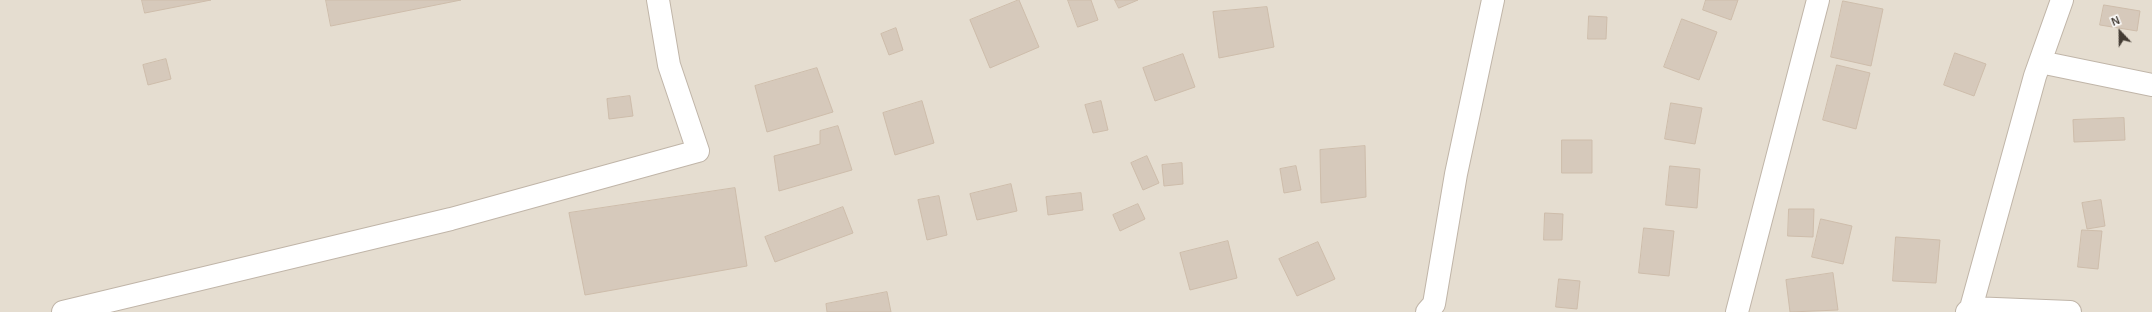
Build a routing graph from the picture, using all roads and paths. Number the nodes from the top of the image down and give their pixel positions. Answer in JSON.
{"nodes":[{"id":1,"x":658,"y":0,"type":"edge"},
{"id":2,"x":1493,"y":0,"type":"edge"},
{"id":3,"x":1818,"y":0,"type":"edge"},
{"id":4,"x":2062,"y":0,"type":"edge"},
{"id":5,"x":2040,"y":62,"type":"junction"},
{"id":6,"x":2152,"y":85,"type":"edge"},
{"id":7,"x":1969,"y":310,"type":"edge"},
{"id":8,"x":63,"y":312,"type":"edge"},
{"id":9,"x":1427,"y":312,"type":"edge"},
{"id":10,"x":1737,"y":312,"type":"edge"},
{"id":11,"x":2070,"y":312,"type":"edge"}],
"edges":[{"from":1,"to":8,"type":"street"},
{"from":2,"to":9,"type":"street"},
{"from":3,"to":10,"type":"street"},
{"from":4,"to":5,"type":"street"},
{"from":5,"to":6,"type":"street"},
{"from":5,"to":7,"type":"street"},
{"from":7,"to":11,"type":"street"}]}
